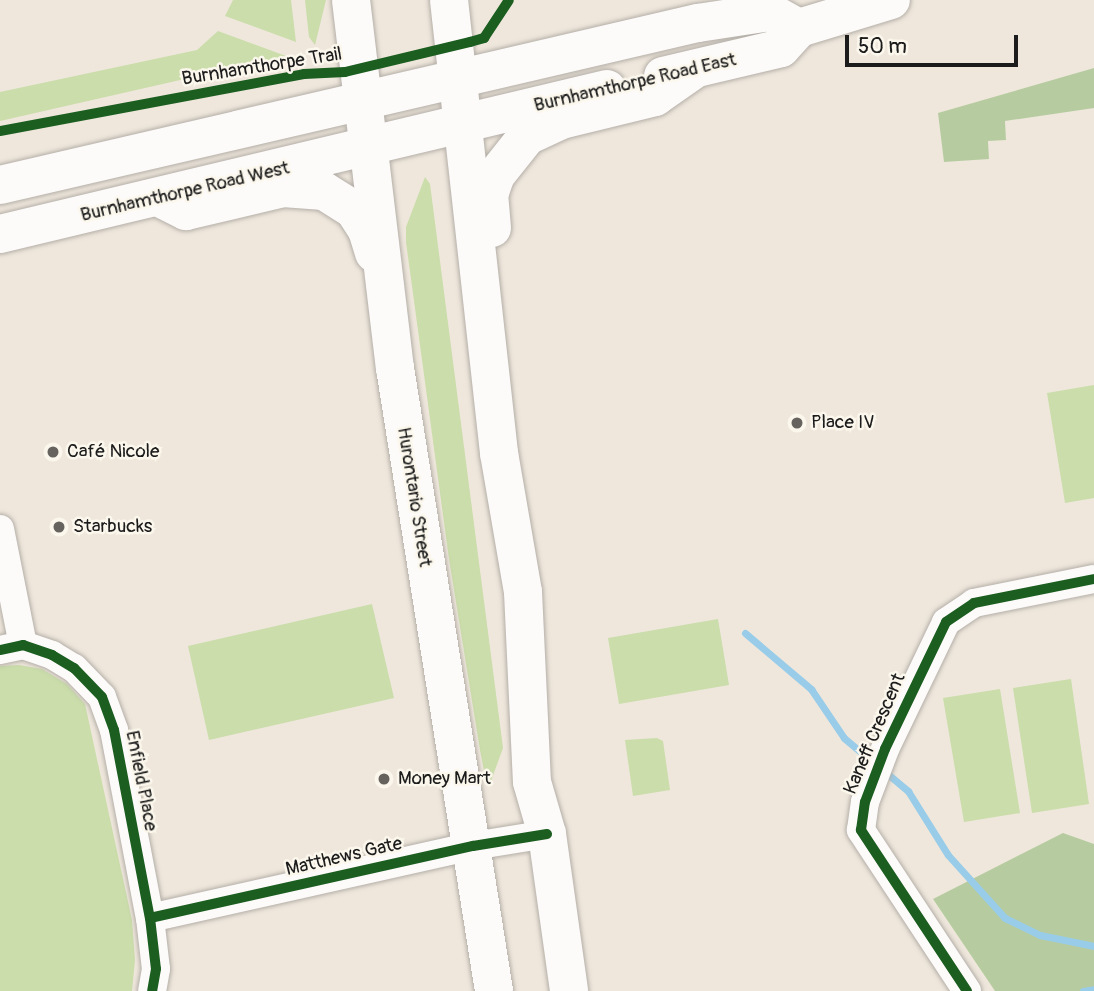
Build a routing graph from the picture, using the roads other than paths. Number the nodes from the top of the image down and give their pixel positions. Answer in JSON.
{"nodes":[{"id":1,"x":351,"y":0,"type":"edge"},
{"id":2,"x":449,"y":0,"type":"edge"},
{"id":3,"x":891,"y":0,"type":"edge"},
{"id":4,"x":799,"y":28,"type":"junction"},
{"id":5,"x":695,"y":69,"type":"junction"},
{"id":6,"x":458,"y":80,"type":"junction"},
{"id":7,"x":364,"y":102,"type":"junction"},
{"id":8,"x":463,"y":124,"type":"junction"},
{"id":9,"x":370,"y":148,"type":"junction"},
{"id":10,"x":0,"y":185,"type":"edge"},
{"id":11,"x":160,"y":198,"type":"junction"},
{"id":12,"x":0,"y":234,"type":"edge"},
{"id":13,"x":395,"y":368,"type":"junction"},
{"id":14,"x":499,"y":453,"type":"junction"},
{"id":15,"x":0,"y":529,"type":"edge"},
{"id":16,"x":1094,"y":579,"type":"edge"},
{"id":17,"x":12,"y":647,"type":"edge"},
{"id":18,"x":547,"y":834,"type":"junction"},
{"id":19,"x":473,"y":846,"type":"junction"},
{"id":20,"x":150,"y":918,"type":"junction"},
{"id":21,"x":152,"y":991,"type":"edge"},
{"id":22,"x":494,"y":991,"type":"edge"},
{"id":23,"x":569,"y":991,"type":"edge"},
{"id":24,"x":967,"y":991,"type":"edge"}],
"edges":[{"from":1,"to":7,"type":"main road","name":"Hurontario Street"},
{"from":2,"to":6,"type":"main road"},
{"from":3,"to":4,"type":"main road","name":"Burnhamthorpe Road East"},
{"from":4,"to":5,"type":"main road","name":"Burnhamthorpe Road East"},
{"from":4,"to":6,"type":"main road"},
{"from":5,"to":8,"type":"main road","name":"Burnhamthorpe Road East"},
{"from":5,"to":14,"type":"main road"},
{"from":6,"to":7,"type":"main road"},
{"from":6,"to":8,"type":"main road"},
{"from":7,"to":9,"type":"main road","name":"Hurontario Street"},
{"from":7,"to":10,"type":"main road"},
{"from":8,"to":9,"type":"main road","name":"Burnhamthorpe Road East"},
{"from":8,"to":14,"type":"main road"},
{"from":9,"to":11,"type":"main road","name":"Burnhamthorpe Road West"},
{"from":9,"to":13,"type":"main road","name":"Hurontario Street"},
{"from":11,"to":12,"type":"main road","name":"Burnhamthorpe Road West"},
{"from":11,"to":13,"type":"main road"},
{"from":13,"to":19,"type":"main road","name":"Hurontario Street"},
{"from":14,"to":18,"type":"main road"},
{"from":15,"to":17,"type":"street"},
{"from":16,"to":24,"type":"street","name":"Kaneff Crescent"},
{"from":17,"to":20,"type":"street","name":"Enfield Place"},
{"from":18,"to":19,"type":"street","name":"Matthews Gate"},
{"from":18,"to":23,"type":"main road"},
{"from":19,"to":20,"type":"street","name":"Matthews Gate"},
{"from":19,"to":22,"type":"main road","name":"Hurontario Street"},
{"from":20,"to":21,"type":"street","name":"Enfield Place"}]}
